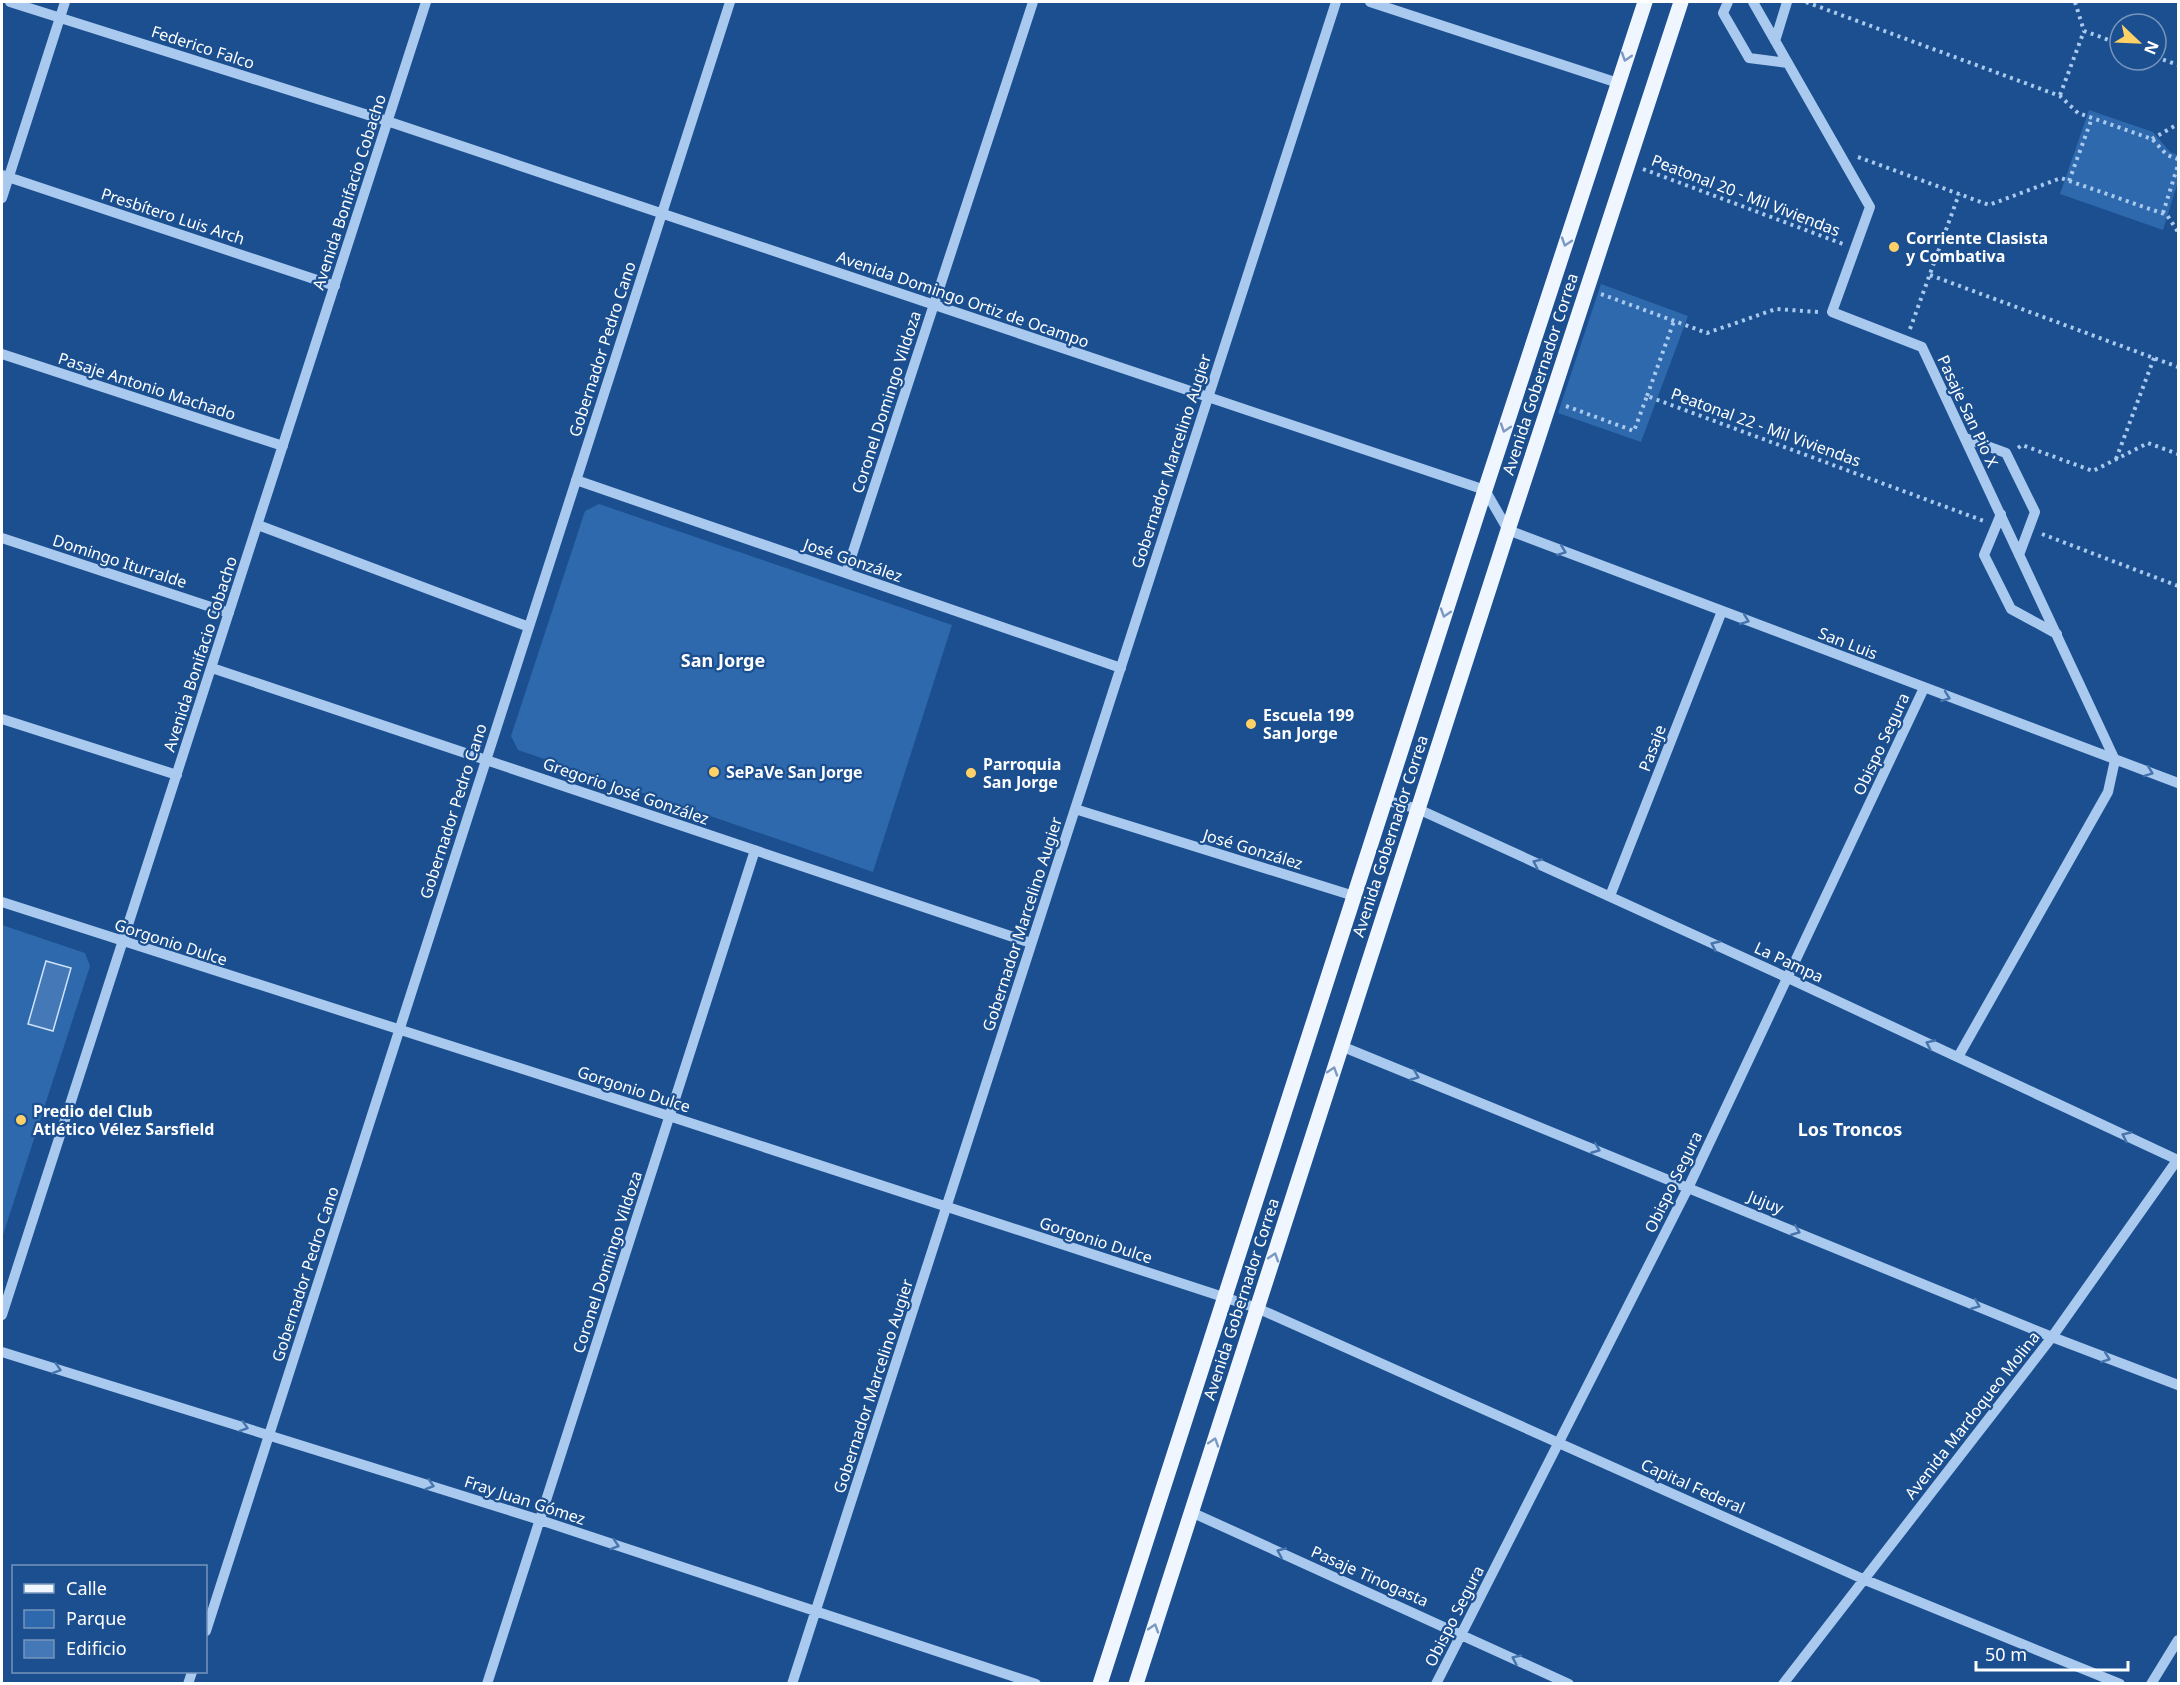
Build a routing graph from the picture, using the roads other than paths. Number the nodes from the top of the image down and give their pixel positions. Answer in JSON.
{"nodes":[{"id":1,"x":10,"y":2,"type":"edge"},
{"id":2,"x":65,"y":2,"type":"edge"},
{"id":3,"x":426,"y":2,"type":"edge"},
{"id":4,"x":730,"y":2,"type":"edge"},
{"id":5,"x":1033,"y":2,"type":"edge"},
{"id":6,"x":1336,"y":2,"type":"edge"},
{"id":7,"x":1370,"y":2,"type":"edge"},
{"id":8,"x":1645,"y":2,"type":"edge"},
{"id":9,"x":1682,"y":2,"type":"edge"},
{"id":10,"x":1728,"y":2,"type":"edge"},
{"id":11,"x":1753,"y":2,"type":"edge"},
{"id":12,"x":1787,"y":2,"type":"edge"},
{"id":13,"x":60,"y":18,"type":"junction"},
{"id":14,"x":1775,"y":41,"type":"junction"},
{"id":15,"x":1787,"y":63,"type":"junction"},
{"id":16,"x":1618,"y":83,"type":"junction"},
{"id":17,"x":387,"y":121,"type":"junction"},
{"id":18,"x":5,"y":177,"type":"edge"},
{"id":19,"x":2,"y":198,"type":"edge"},
{"id":20,"x":662,"y":213,"type":"junction"},
{"id":21,"x":335,"y":286,"type":"junction"},
{"id":22,"x":934,"y":305,"type":"junction"},
{"id":23,"x":2,"y":354,"type":"edge"},
{"id":24,"x":1208,"y":397,"type":"junction"},
{"id":25,"x":1965,"y":438,"type":"junction"},
{"id":26,"x":283,"y":446,"type":"junction"},
{"id":27,"x":576,"y":480,"type":"junction"},
{"id":28,"x":1485,"y":489,"type":"junction"},
{"id":29,"x":2001,"y":514,"type":"junction"},
{"id":30,"x":258,"y":525,"type":"junction"},
{"id":31,"x":1508,"y":530,"type":"junction"},
{"id":32,"x":2,"y":538,"type":"edge"},
{"id":33,"x":2019,"y":555,"type":"junction"},
{"id":34,"x":846,"y":573,"type":"junction"},
{"id":35,"x":1722,"y":611,"type":"junction"},
{"id":36,"x":229,"y":613,"type":"junction"},
{"id":37,"x":529,"y":627,"type":"junction"},
{"id":38,"x":2057,"y":634,"type":"junction"},
{"id":39,"x":212,"y":668,"type":"junction"},
{"id":40,"x":1120,"y":668,"type":"junction"},
{"id":41,"x":1924,"y":688,"type":"junction"},
{"id":42,"x":2,"y":719,"type":"edge"},
{"id":43,"x":486,"y":760,"type":"junction"},
{"id":44,"x":2115,"y":760,"type":"junction"},
{"id":45,"x":177,"y":775,"type":"junction"},
{"id":46,"x":2178,"y":783,"type":"edge"},
{"id":47,"x":1385,"y":800,"type":"junction"},
{"id":48,"x":1075,"y":809,"type":"junction"},
{"id":49,"x":1418,"y":809,"type":"junction"},
{"id":50,"x":755,"y":850,"type":"junction"},
{"id":51,"x":1354,"y":896,"type":"junction"},
{"id":52,"x":1610,"y":896,"type":"junction"},
{"id":53,"x":2,"y":902,"type":"edge"},
{"id":54,"x":122,"y":942,"type":"junction"},
{"id":55,"x":1032,"y":943,"type":"junction"},
{"id":56,"x":1788,"y":978,"type":"junction"},
{"id":57,"x":399,"y":1030,"type":"junction"},
{"id":58,"x":1341,"y":1046,"type":"junction"},
{"id":59,"x":1958,"y":1057,"type":"junction"},
{"id":60,"x":669,"y":1116,"type":"junction"},
{"id":61,"x":2178,"y":1160,"type":"edge"},
{"id":62,"x":1689,"y":1186,"type":"junction"},
{"id":63,"x":946,"y":1207,"type":"junction"},
{"id":64,"x":1225,"y":1297,"type":"junction"},
{"id":65,"x":1257,"y":1308,"type":"junction"},
{"id":66,"x":2,"y":1316,"type":"edge"},
{"id":67,"x":2052,"y":1337,"type":"junction"},
{"id":68,"x":2,"y":1352,"type":"edge"},
{"id":69,"x":2178,"y":1385,"type":"edge"},
{"id":70,"x":268,"y":1435,"type":"junction"},
{"id":71,"x":1559,"y":1442,"type":"junction"},
{"id":72,"x":1191,"y":1512,"type":"junction"},
{"id":73,"x":540,"y":1520,"type":"junction"},
{"id":74,"x":1863,"y":1579,"type":"junction"},
{"id":75,"x":815,"y":1612,"type":"junction"},
{"id":76,"x":207,"y":1628,"type":"edge"},
{"id":77,"x":1462,"y":1633,"type":"junction"},
{"id":78,"x":2178,"y":1640,"type":"edge"},
{"id":79,"x":487,"y":1683,"type":"edge"},
{"id":80,"x":792,"y":1683,"type":"edge"},
{"id":81,"x":1036,"y":1683,"type":"edge"},
{"id":82,"x":1100,"y":1683,"type":"edge"},
{"id":83,"x":1136,"y":1683,"type":"edge"},
{"id":84,"x":1436,"y":1683,"type":"edge"},
{"id":85,"x":1569,"y":1683,"type":"edge"},
{"id":86,"x":1783,"y":1683,"type":"edge"},
{"id":87,"x":2120,"y":1683,"type":"edge"},
{"id":88,"x":2151,"y":1683,"type":"edge"}],
"edges":[{"from":1,"to":13,"type":"street","name":"Federico Falco"},
{"from":2,"to":13,"type":"street"},
{"from":3,"to":17,"type":"street","name":"Avenida Bonifacio Cobacho"},
{"from":4,"to":20,"type":"street","name":"Gobernador Pedro Cano"},
{"from":5,"to":22,"type":"street","name":"Coronel Domingo Vildoza"},
{"from":6,"to":24,"type":"street","name":"Gobernador Marcelino Augier"},
{"from":7,"to":16,"type":"street"},
{"from":8,"to":16,"type":"main road","name":"Avenida Gobernador Correa","one_way":true},
{"from":9,"to":31,"type":"main road","name":"Avenida Gobernador Correa"},
{"from":10,"to":15,"type":"street"},
{"from":11,"to":14,"type":"street"},
{"from":12,"to":14,"type":"street"},
{"from":13,"to":17,"type":"street","name":"Federico Falco"},
{"from":13,"to":18,"type":"street"},
{"from":14,"to":15,"type":"street"},
{"from":15,"to":25,"type":"street","name":"Pasaje San Pio X"},
{"from":16,"to":28,"type":"main road","name":"Avenida Gobernador Correa","one_way":true},
{"from":17,"to":20,"type":"street","name":"Avenida Domingo Ortiz de Ocampo"},
{"from":17,"to":21,"type":"street","name":"Avenida Bonifacio Cobacho"},
{"from":18,"to":19,"type":"street"},
{"from":18,"to":21,"type":"street","name":"Presbítero Luis Arch"},
{"from":20,"to":22,"type":"street","name":"Avenida Domingo Ortiz de Ocampo"},
{"from":20,"to":27,"type":"street","name":"Gobernador Pedro Cano"},
{"from":21,"to":26,"type":"street","name":"Avenida Bonifacio Cobacho"},
{"from":22,"to":24,"type":"street","name":"Avenida Domingo Ortiz de Ocampo"},
{"from":22,"to":34,"type":"street","name":"Coronel Domingo Vildoza"},
{"from":23,"to":26,"type":"street","name":"Pasaje Antonio Machado"},
{"from":24,"to":28,"type":"street","name":"Avenida Domingo Ortiz de Ocampo"},
{"from":24,"to":40,"type":"street","name":"Gobernador Marcelino Augier"},
{"from":25,"to":29,"type":"street","name":"Pasaje San Pio X"},
{"from":25,"to":33,"type":"street"},
{"from":26,"to":30,"type":"street","name":"Avenida Bonifacio Cobacho"},
{"from":27,"to":34,"type":"street","name":"José González"},
{"from":27,"to":37,"type":"street","name":"Gobernador Pedro Cano"},
{"from":28,"to":31,"type":"street"},
{"from":28,"to":47,"type":"main road","name":"Avenida Gobernador Correa","one_way":true},
{"from":29,"to":33,"type":"street","name":"Pasaje San Pio X"},
{"from":29,"to":38,"type":"street"},
{"from":30,"to":36,"type":"street","name":"Avenida Bonifacio Cobacho"},
{"from":30,"to":37,"type":"street"},
{"from":31,"to":35,"type":"street","name":"San Luis","one_way":true},
{"from":31,"to":49,"type":"main road","name":"Avenida Gobernador Correa"},
{"from":32,"to":36,"type":"street","name":"Domingo Iturralde"},
{"from":33,"to":38,"type":"street","name":"Pasaje San Pio X"},
{"from":34,"to":40,"type":"street","name":"José González"},
{"from":35,"to":41,"type":"street","name":"San Luis","one_way":true},
{"from":35,"to":52,"type":"street","name":"Pasaje"},
{"from":36,"to":39,"type":"street","name":"Avenida Bonifacio Cobacho"},
{"from":37,"to":43,"type":"street","name":"Gobernador Pedro Cano"},
{"from":38,"to":44,"type":"street","name":"Pasaje San Pio X"},
{"from":39,"to":43,"type":"street","name":"Gregorio José González"},
{"from":39,"to":45,"type":"street","name":"Avenida Bonifacio Cobacho"},
{"from":40,"to":48,"type":"street","name":"Gobernador Marcelino Augier"},
{"from":41,"to":44,"type":"street","name":"San Luis","one_way":true},
{"from":41,"to":56,"type":"street","name":"Obispo Segura"},
{"from":42,"to":45,"type":"street"},
{"from":43,"to":50,"type":"street","name":"Gregorio José González"},
{"from":43,"to":57,"type":"street","name":"Gobernador Pedro Cano"},
{"from":44,"to":46,"type":"street","name":"San Luis","one_way":true},
{"from":44,"to":59,"type":"street"},
{"from":45,"to":54,"type":"street","name":"Avenida Bonifacio Cobacho"},
{"from":47,"to":49,"type":"street","name":"La Pampa"},
{"from":47,"to":51,"type":"main road","name":"Avenida Gobernador Correa"},
{"from":48,"to":51,"type":"street","name":"José González"},
{"from":48,"to":55,"type":"street","name":"Gobernador Marcelino Augier"},
{"from":52,"to":49,"type":"street","name":"La Pampa","one_way":true},
{"from":49,"to":58,"type":"main road","name":"Avenida Gobernador Correa"},
{"from":50,"to":55,"type":"street","name":"Gregorio José González"},
{"from":50,"to":60,"type":"street","name":"Coronel Domingo Vildoza"},
{"from":51,"to":64,"type":"main road","name":"Avenida Gobernador Correa"},
{"from":56,"to":52,"type":"street","name":"La Pampa","one_way":true},
{"from":53,"to":54,"type":"street","name":"Gorgonio Dulce"},
{"from":54,"to":57,"type":"street","name":"Gorgonio Dulce"},
{"from":54,"to":66,"type":"street","name":"Avenida Bonifacio Cobacho"},
{"from":55,"to":63,"type":"street","name":"Gobernador Marcelino Augier"},
{"from":59,"to":56,"type":"street","name":"La Pampa","one_way":true},
{"from":56,"to":62,"type":"street","name":"Obispo Segura"},
{"from":57,"to":60,"type":"street","name":"Gorgonio Dulce"},
{"from":57,"to":70,"type":"street","name":"Gobernador Pedro Cano"},
{"from":58,"to":62,"type":"street","name":"Jujuy","one_way":true},
{"from":65,"to":58,"type":"main road","name":"Avenida Gobernador Correa","one_way":true},
{"from":61,"to":59,"type":"street","name":"La Pampa","one_way":true},
{"from":60,"to":63,"type":"street","name":"Gorgonio Dulce"},
{"from":60,"to":73,"type":"street","name":"Coronel Domingo Vildoza"},
{"from":61,"to":67,"type":"street","name":"Avenida Mardoqueo Molina"},
{"from":62,"to":67,"type":"street","name":"Jujuy","one_way":true},
{"from":62,"to":71,"type":"street","name":"Obispo Segura"},
{"from":63,"to":64,"type":"street","name":"Gorgonio Dulce"},
{"from":63,"to":75,"type":"street","name":"Gobernador Marcelino Augier"},
{"from":64,"to":65,"type":"street","name":"Gorgonio Dulce"},
{"from":64,"to":82,"type":"main road","name":"Avenida Gobernador Correa"},
{"from":65,"to":71,"type":"street","name":"Capital Federal"},
{"from":72,"to":65,"type":"main road","name":"Avenida Gobernador Correa","one_way":true},
{"from":67,"to":69,"type":"street","name":"Jujuy","one_way":true},
{"from":67,"to":74,"type":"street","name":"Avenida Mardoqueo Molina"},
{"from":68,"to":70,"type":"street","name":"Fray Juan Gómez","one_way":true},
{"from":70,"to":73,"type":"street","name":"Fray Juan Gómez","one_way":true},
{"from":70,"to":76,"type":"street","name":"Gobernador Pedro Cano"},
{"from":71,"to":74,"type":"street","name":"Capital Federal"},
{"from":71,"to":77,"type":"street","name":"Obispo Segura"},
{"from":77,"to":72,"type":"street","name":"Pasaje Tinogasta","one_way":true},
{"from":83,"to":72,"type":"main road","name":"Avenida Gobernador Correa","one_way":true},
{"from":73,"to":75,"type":"street","name":"Fray Juan Gómez","one_way":true},
{"from":73,"to":79,"type":"street","name":"Coronel Domingo Vildoza"},
{"from":74,"to":86,"type":"street","name":"Avenida Mardoqueo Molina"},
{"from":74,"to":87,"type":"street","name":"Capital Federal"},
{"from":75,"to":80,"type":"street","name":"Gobernador Marcelino Augier"},
{"from":75,"to":81,"type":"street","name":"Fray Juan Gómez"},
{"from":77,"to":84,"type":"street","name":"Obispo Segura"},
{"from":85,"to":77,"type":"street","name":"Pasaje Tinogasta","one_way":true},
{"from":78,"to":88,"type":"street"}]}
